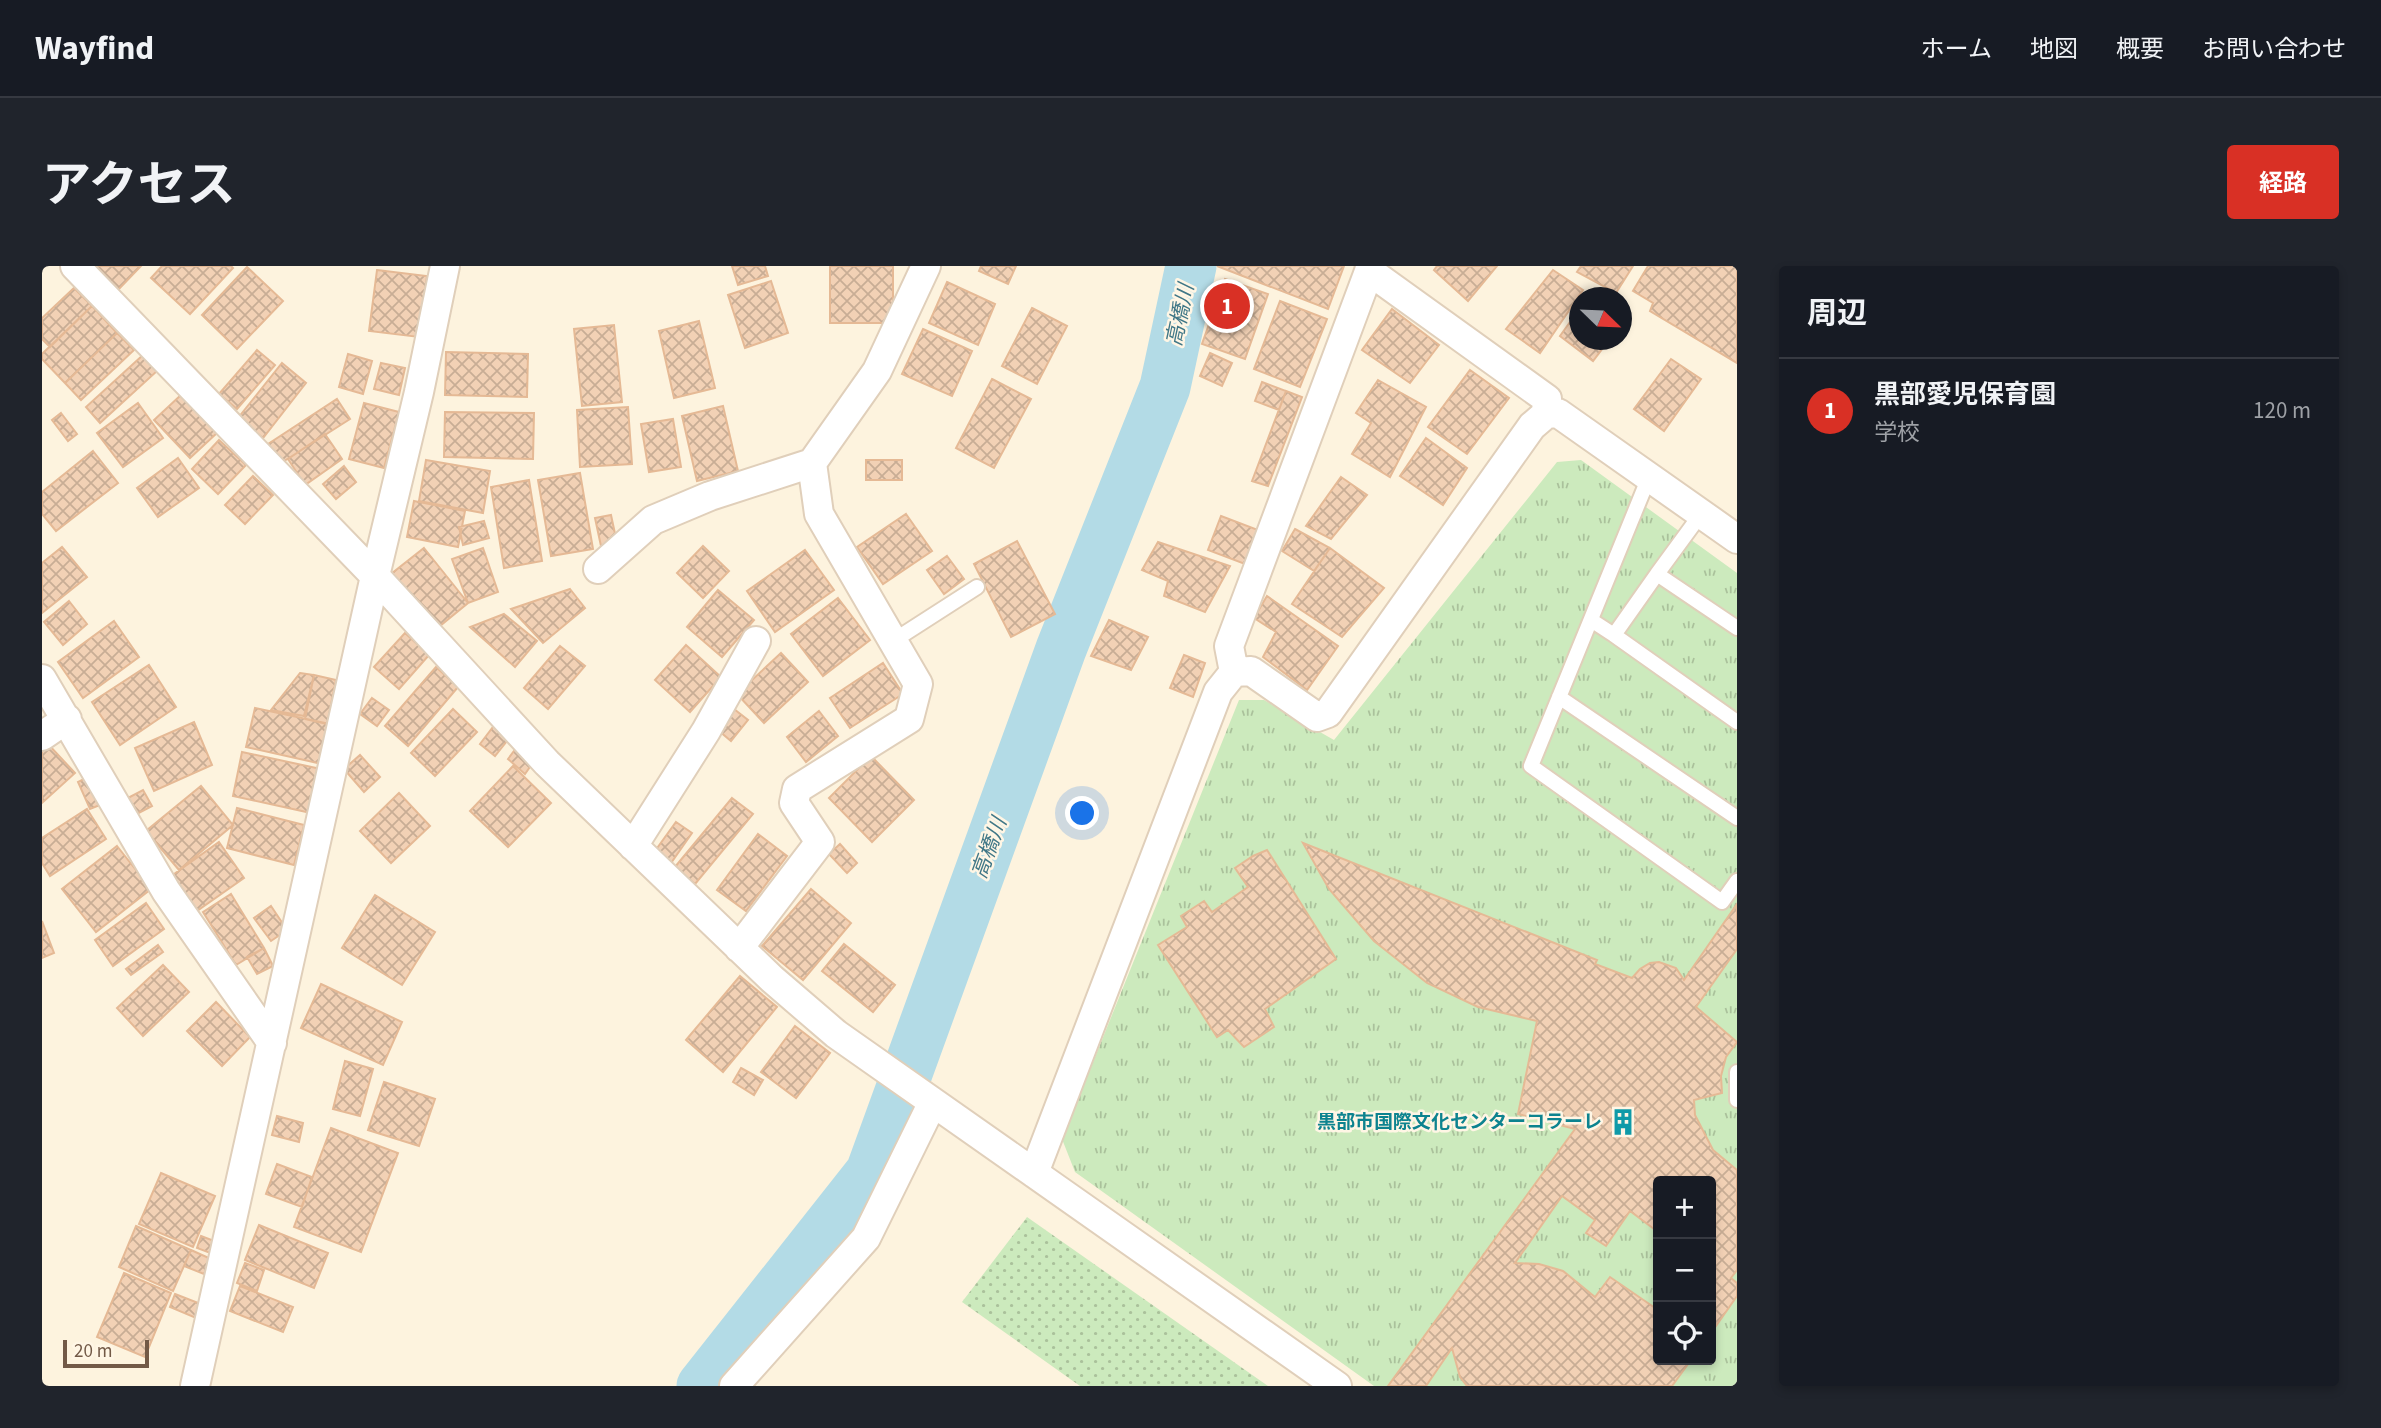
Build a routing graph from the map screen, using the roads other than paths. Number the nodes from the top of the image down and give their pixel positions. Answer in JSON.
{"nodes":[{"id":1,"x":75,"y":266,"type":"edge"},
{"id":2,"x":445,"y":266,"type":"edge"},
{"id":3,"x":926,"y":266,"type":"edge"},
{"id":4,"x":1370,"y":268,"type":"edge"},
{"id":5,"x":1546,"y":414,"type":"junction"},
{"id":6,"x":812,"y":463,"type":"junction"},
{"id":7,"x":1649,"y":477,"type":"junction"},
{"id":8,"x":1701,"y":513,"type":"junction"},
{"id":9,"x":1737,"y":539,"type":"edge"},
{"id":10,"x":598,"y":569,"type":"dead end"},
{"id":11,"x":1657,"y":574,"type":"junction"},
{"id":12,"x":375,"y":576,"type":"junction"},
{"id":13,"x":977,"y":587,"type":"dead end"},
{"id":14,"x":1591,"y":620,"type":"junction"},
{"id":15,"x":1737,"y":628,"type":"edge"},
{"id":16,"x":1614,"y":635,"type":"junction"},
{"id":17,"x":756,"y":640,"type":"dead end"},
{"id":18,"x":893,"y":641,"type":"junction"},
{"id":19,"x":1234,"y":672,"type":"junction"},
{"id":20,"x":42,"y":679,"type":"edge"},
{"id":21,"x":1559,"y":697,"type":"junction"},
{"id":22,"x":67,"y":719,"type":"junction"},
{"id":23,"x":1737,"y":722,"type":"edge"},
{"id":24,"x":42,"y":736,"type":"edge"},
{"id":25,"x":1737,"y":818,"type":"edge"},
{"id":26,"x":633,"y":846,"type":"junction"},
{"id":27,"x":1737,"y":881,"type":"edge"},
{"id":28,"x":739,"y":948,"type":"junction"},
{"id":29,"x":272,"y":1043,"type":"junction"},
{"id":30,"x":1737,"y":1072,"type":"edge"},
{"id":31,"x":1737,"y":1100,"type":"edge"},
{"id":32,"x":933,"y":1102,"type":"junction"},
{"id":33,"x":1034,"y":1173,"type":"junction"},
{"id":34,"x":194,"y":1386,"type":"edge"},
{"id":35,"x":734,"y":1386,"type":"edge"},
{"id":36,"x":1337,"y":1386,"type":"edge"}],
"edges":[{"from":1,"to":12,"type":"street"},
{"from":2,"to":12,"type":"street"},
{"from":3,"to":6,"type":"street"},
{"from":4,"to":5,"type":"street"},
{"from":4,"to":19,"type":"street"},
{"from":5,"to":7,"type":"street"},
{"from":5,"to":19,"type":"street"},
{"from":6,"to":10,"type":"street"},
{"from":6,"to":18,"type":"street"},
{"from":7,"to":8,"type":"street"},
{"from":7,"to":14,"type":"lane"},
{"from":8,"to":9,"type":"street"},
{"from":8,"to":11,"type":"lane"},
{"from":11,"to":15,"type":"lane"},
{"from":11,"to":16,"type":"lane"},
{"from":12,"to":26,"type":"street"},
{"from":12,"to":29,"type":"street"},
{"from":13,"to":18,"type":"lane"},
{"from":14,"to":16,"type":"lane"},
{"from":14,"to":21,"type":"lane"},
{"from":16,"to":23,"type":"lane"},
{"from":17,"to":26,"type":"street"},
{"from":18,"to":28,"type":"street"},
{"from":19,"to":33,"type":"street"},
{"from":20,"to":22,"type":"street"},
{"from":21,"to":25,"type":"lane"},
{"from":21,"to":27,"type":"lane"},
{"from":22,"to":24,"type":"street"},
{"from":22,"to":29,"type":"street"},
{"from":26,"to":28,"type":"street"},
{"from":28,"to":32,"type":"street"},
{"from":29,"to":34,"type":"street"},
{"from":30,"to":31,"type":"lane"},
{"from":32,"to":33,"type":"street"},
{"from":32,"to":35,"type":"street"},
{"from":33,"to":36,"type":"street"}]}
